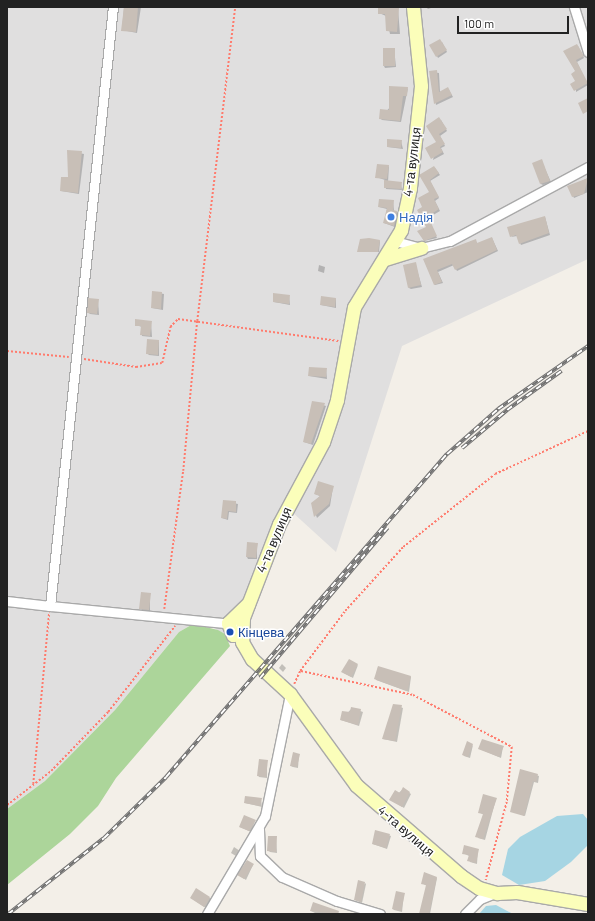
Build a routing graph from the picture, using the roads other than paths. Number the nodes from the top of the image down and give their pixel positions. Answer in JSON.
{"nodes":[{"id":1,"x":113,"y":7,"type":"edge"},
{"id":2,"x":413,"y":7,"type":"edge"},
{"id":3,"x":574,"y":7,"type":"edge"},
{"id":4,"x":588,"y":52,"type":"edge"},
{"id":5,"x":588,"y":167,"type":"edge"},
{"id":6,"x":395,"y":241,"type":"junction"},
{"id":7,"x":421,"y":248,"type":"junction"},
{"id":8,"x":385,"y":259,"type":"junction"},
{"id":9,"x":7,"y":601,"type":"edge"},
{"id":10,"x":248,"y":604,"type":"junction"},
{"id":11,"x":50,"y":606,"type":"junction"},
{"id":12,"x":228,"y":623,"type":"junction"},
{"id":13,"x":241,"y":628,"type":"junction"},
{"id":14,"x":290,"y":694,"type":"junction"},
{"id":15,"x":258,"y":829,"type":"junction"},
{"id":16,"x":244,"y":853,"type":"junction"},
{"id":17,"x":260,"y":856,"type":"junction"},
{"id":18,"x":486,"y":894,"type":"junction"},
{"id":19,"x":588,"y":904,"type":"edge"},
{"id":20,"x":207,"y":914,"type":"edge"},
{"id":21,"x":380,"y":914,"type":"edge"},
{"id":22,"x":465,"y":914,"type":"edge"}],
"edges":[{"from":1,"to":11,"type":"street"},
{"from":2,"to":6,"type":"street","name":"4-та вулиця"},
{"from":3,"to":4,"type":"street"},
{"from":5,"to":7,"type":"street"},
{"from":6,"to":7,"type":"street"},
{"from":6,"to":8,"type":"street","name":"4-та вулиця"},
{"from":7,"to":8,"type":"street"},
{"from":8,"to":10,"type":"street","name":"4-та вулиця"},
{"from":9,"to":11,"type":"street"},
{"from":10,"to":12,"type":"street"},
{"from":10,"to":13,"type":"street","name":"4-та вулиця"},
{"from":11,"to":12,"type":"street"},
{"from":12,"to":13,"type":"street"},
{"from":13,"to":14,"type":"street","name":"4-та вулиця"},
{"from":14,"to":15,"type":"street"},
{"from":14,"to":18,"type":"street","name":"4-та вулиця"},
{"from":15,"to":16,"type":"street"},
{"from":15,"to":17,"type":"street"},
{"from":16,"to":17,"type":"street"},
{"from":16,"to":20,"type":"street"},
{"from":17,"to":21,"type":"street"},
{"from":18,"to":19,"type":"street"},
{"from":18,"to":22,"type":"street"}]}
